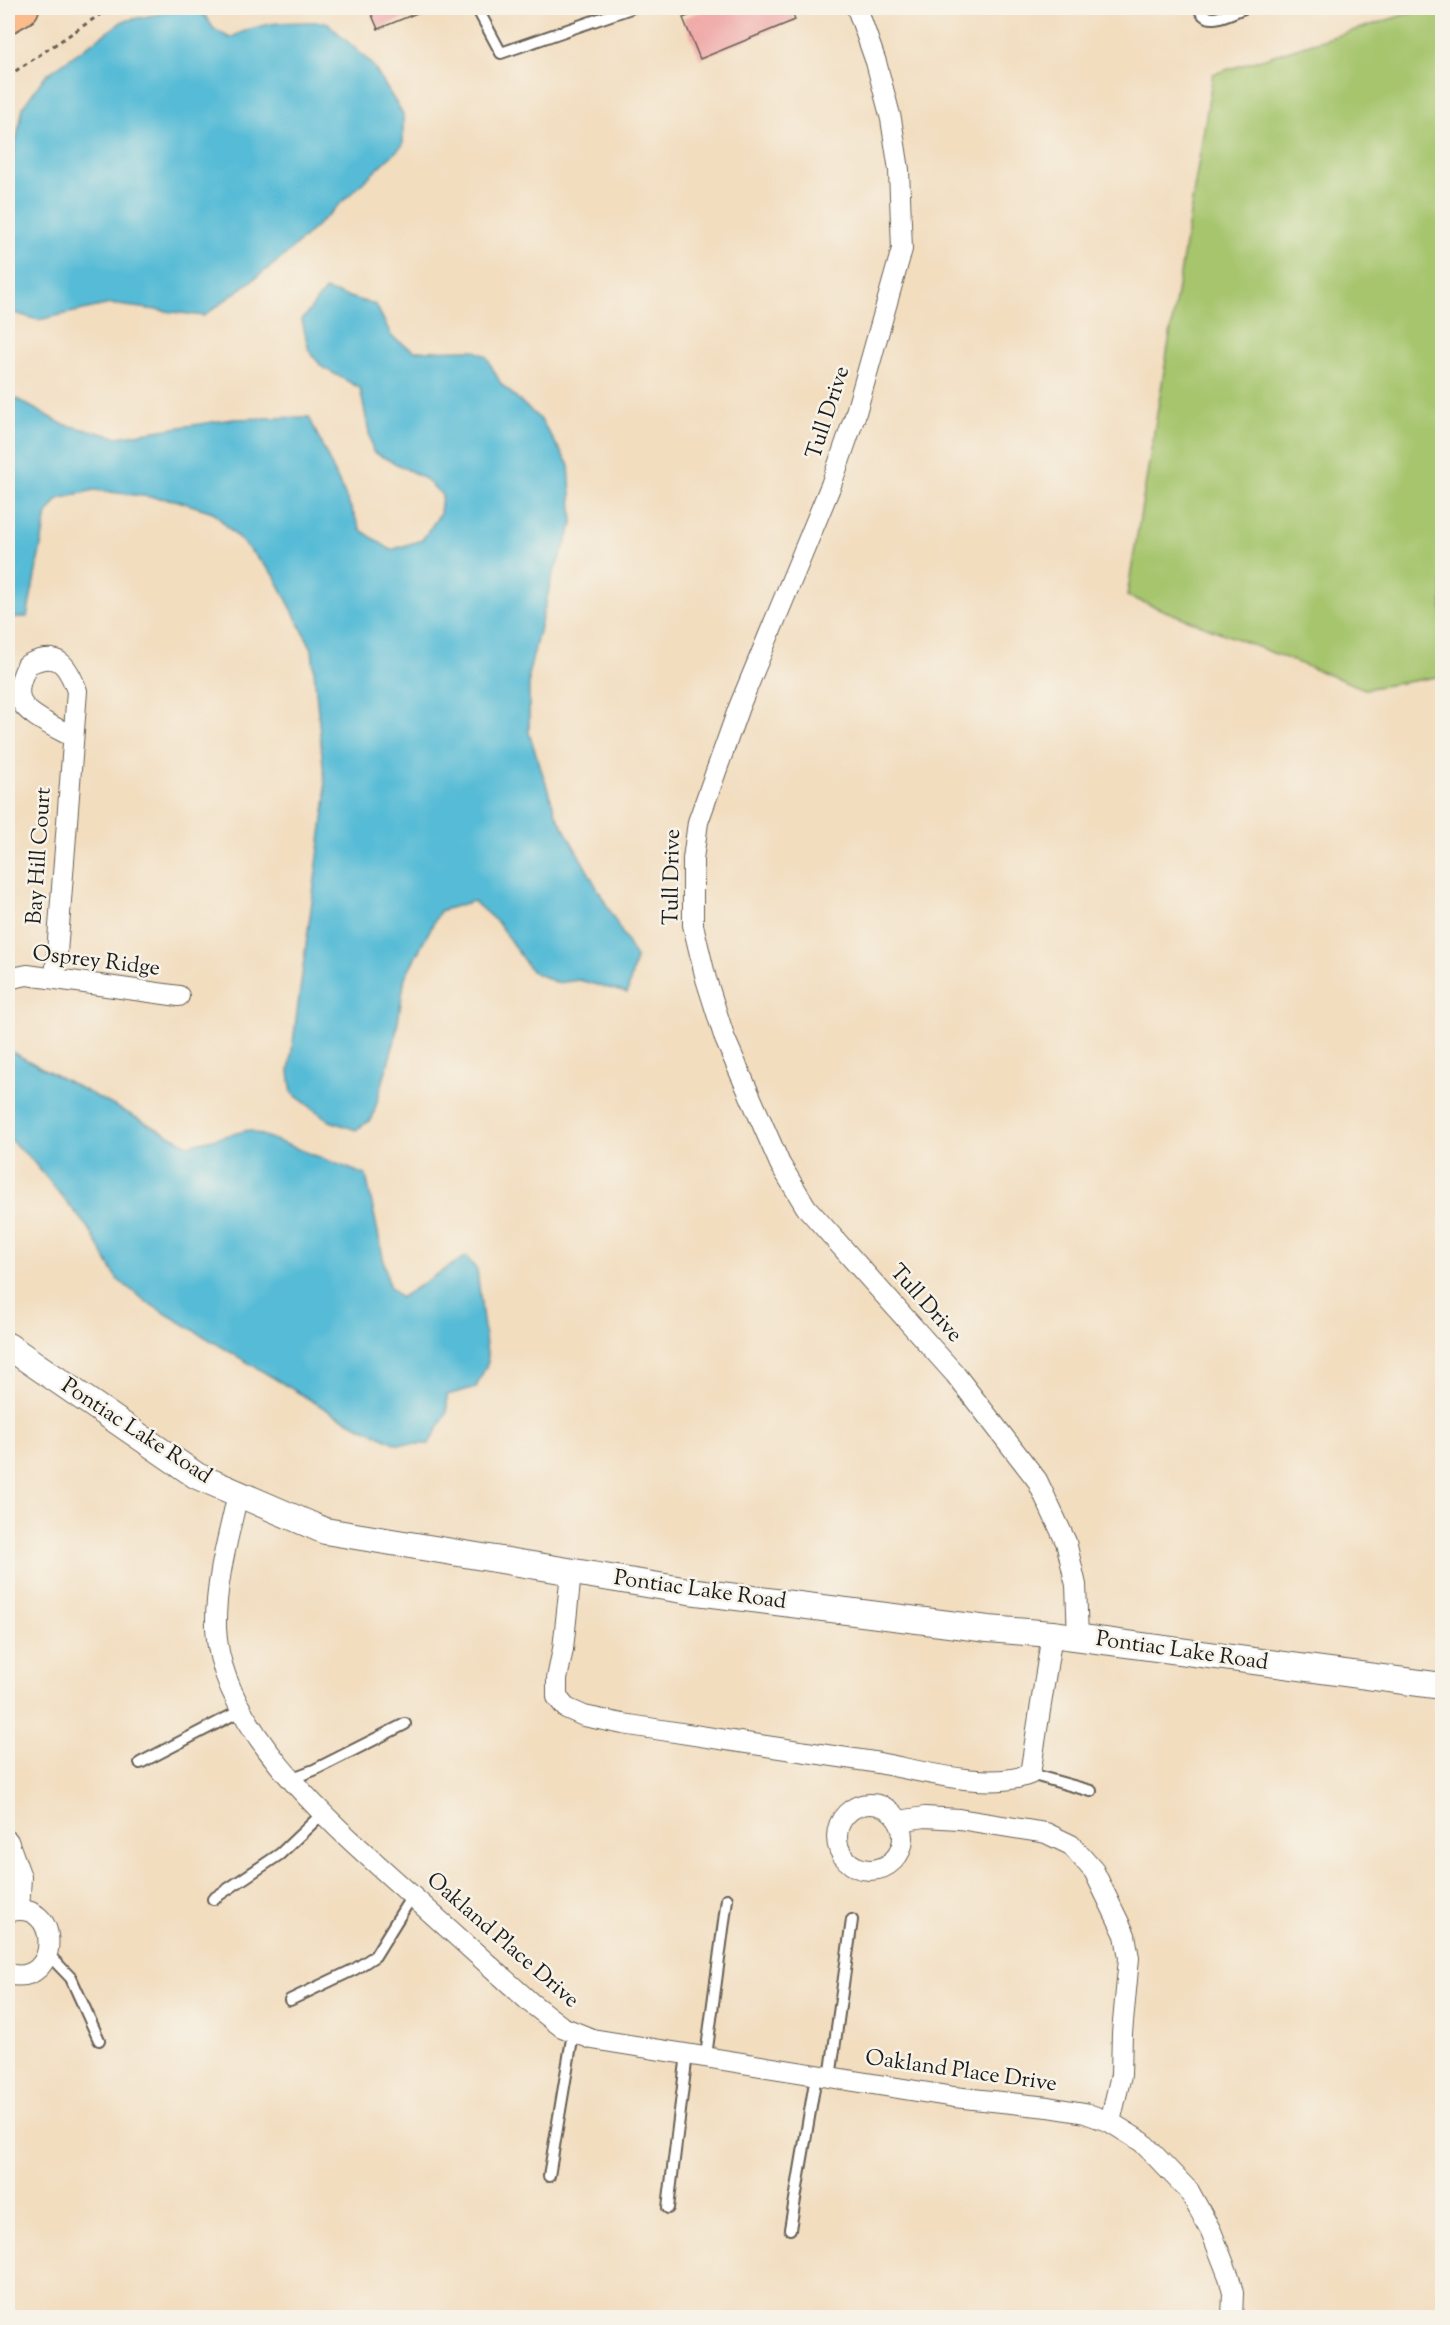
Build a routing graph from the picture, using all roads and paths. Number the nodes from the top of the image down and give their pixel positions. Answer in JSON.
{"nodes":[{"id":1,"x":22,"y":8,"type":"edge"},
{"id":2,"x":110,"y":8,"type":"edge"},
{"id":3,"x":477,"y":8,"type":"edge"},
{"id":4,"x":631,"y":8,"type":"edge"},
{"id":5,"x":857,"y":8,"type":"edge"},
{"id":6,"x":1199,"y":8,"type":"edge"},
{"id":7,"x":1244,"y":8,"type":"edge"},
{"id":8,"x":8,"y":16,"type":"edge"},
{"id":9,"x":8,"y":76,"type":"edge"},
{"id":10,"x":73,"y":737,"type":"dead end"},
{"id":11,"x":8,"y":979,"type":"edge"},
{"id":12,"x":55,"y":979,"type":"junction"},
{"id":13,"x":179,"y":996,"type":"dead end"},
{"id":14,"x":8,"y":1346,"type":"edge"},
{"id":15,"x":238,"y":1494,"type":"junction"},
{"id":16,"x":571,"y":1573,"type":"junction"},
{"id":17,"x":1052,"y":1634,"type":"junction"},
{"id":18,"x":1078,"y":1638,"type":"junction"},
{"id":19,"x":1443,"y":1686,"type":"edge"},
{"id":20,"x":242,"y":1710,"type":"junction"},
{"id":21,"x":405,"y":1724,"type":"dead end"},
{"id":22,"x":140,"y":1762,"type":"dead end"},
{"id":23,"x":1030,"y":1774,"type":"junction"},
{"id":24,"x":290,"y":1779,"type":"junction"},
{"id":25,"x":1091,"y":1791,"type":"dead end"},
{"id":26,"x":323,"y":1814,"type":"junction"},
{"id":27,"x":899,"y":1821,"type":"dead end"},
{"id":28,"x":8,"y":1841,"type":"edge"},
{"id":29,"x":412,"y":1896,"type":"junction"},
{"id":30,"x":213,"y":1899,"type":"dead end"},
{"id":31,"x":727,"y":1899,"type":"dead end"},
{"id":32,"x":13,"y":1911,"type":"edge"},
{"id":33,"x":852,"y":1920,"type":"dead end"},
{"id":34,"x":48,"y":1954,"type":"junction"},
{"id":35,"x":8,"y":1974,"type":"edge"},
{"id":36,"x":290,"y":2000,"type":"dead end"},
{"id":37,"x":573,"y":2033,"type":"junction"},
{"id":38,"x":99,"y":2040,"type":"dead end"},
{"id":39,"x":696,"y":2055,"type":"junction"},
{"id":40,"x":823,"y":2077,"type":"junction"},
{"id":41,"x":1110,"y":2122,"type":"junction"},
{"id":42,"x":549,"y":2176,"type":"dead end"},
{"id":43,"x":668,"y":2208,"type":"dead end"},
{"id":44,"x":790,"y":2229,"type":"dead end"},
{"id":45,"x":1232,"y":2318,"type":"edge"}],
"edges":[{"from":1,"to":8,"type":"highway"},
{"from":2,"to":9,"type":"path"},
{"from":3,"to":4,"type":"lane"},
{"from":5,"to":18,"type":"street","name":"Tull Drive"},
{"from":6,"to":7,"type":"lane"},
{"from":10,"to":12,"type":"street","name":"Bay Hill Court"},
{"from":11,"to":12,"type":"street","name":"Osprey Ridge"},
{"from":12,"to":13,"type":"street","name":"Osprey Ridge"},
{"from":14,"to":15,"type":"street","name":"Pontiac Lake Road"},
{"from":15,"to":16,"type":"street","name":"Pontiac Lake Road"},
{"from":15,"to":20,"type":"street","name":"Oakland Place Drive"},
{"from":16,"to":17,"type":"street","name":"Pontiac Lake Road"},
{"from":16,"to":23,"type":"street"},
{"from":17,"to":18,"type":"street","name":"Pontiac Lake Road"},
{"from":17,"to":23,"type":"street"},
{"from":18,"to":19,"type":"street","name":"Pontiac Lake Road"},
{"from":20,"to":22,"type":"lane"},
{"from":20,"to":24,"type":"street","name":"Oakland Place Drive"},
{"from":21,"to":24,"type":"lane"},
{"from":23,"to":25,"type":"lane"},
{"from":24,"to":26,"type":"street","name":"Oakland Place Drive"},
{"from":26,"to":29,"type":"street","name":"Oakland Place Drive"},
{"from":26,"to":30,"type":"lane"},
{"from":27,"to":41,"type":"street"},
{"from":28,"to":32,"type":"street"},
{"from":29,"to":36,"type":"lane"},
{"from":29,"to":37,"type":"street","name":"Oakland Place Drive"},
{"from":31,"to":39,"type":"lane"},
{"from":32,"to":34,"type":"street"},
{"from":33,"to":40,"type":"lane"},
{"from":34,"to":35,"type":"street"},
{"from":34,"to":38,"type":"lane"},
{"from":37,"to":39,"type":"street","name":"Oakland Place Drive"},
{"from":37,"to":42,"type":"lane"},
{"from":39,"to":40,"type":"street","name":"Oakland Place Drive"},
{"from":39,"to":43,"type":"lane"},
{"from":40,"to":41,"type":"street","name":"Oakland Place Drive"},
{"from":40,"to":44,"type":"lane"},
{"from":41,"to":45,"type":"street","name":"Oakland Place Drive"}]}
